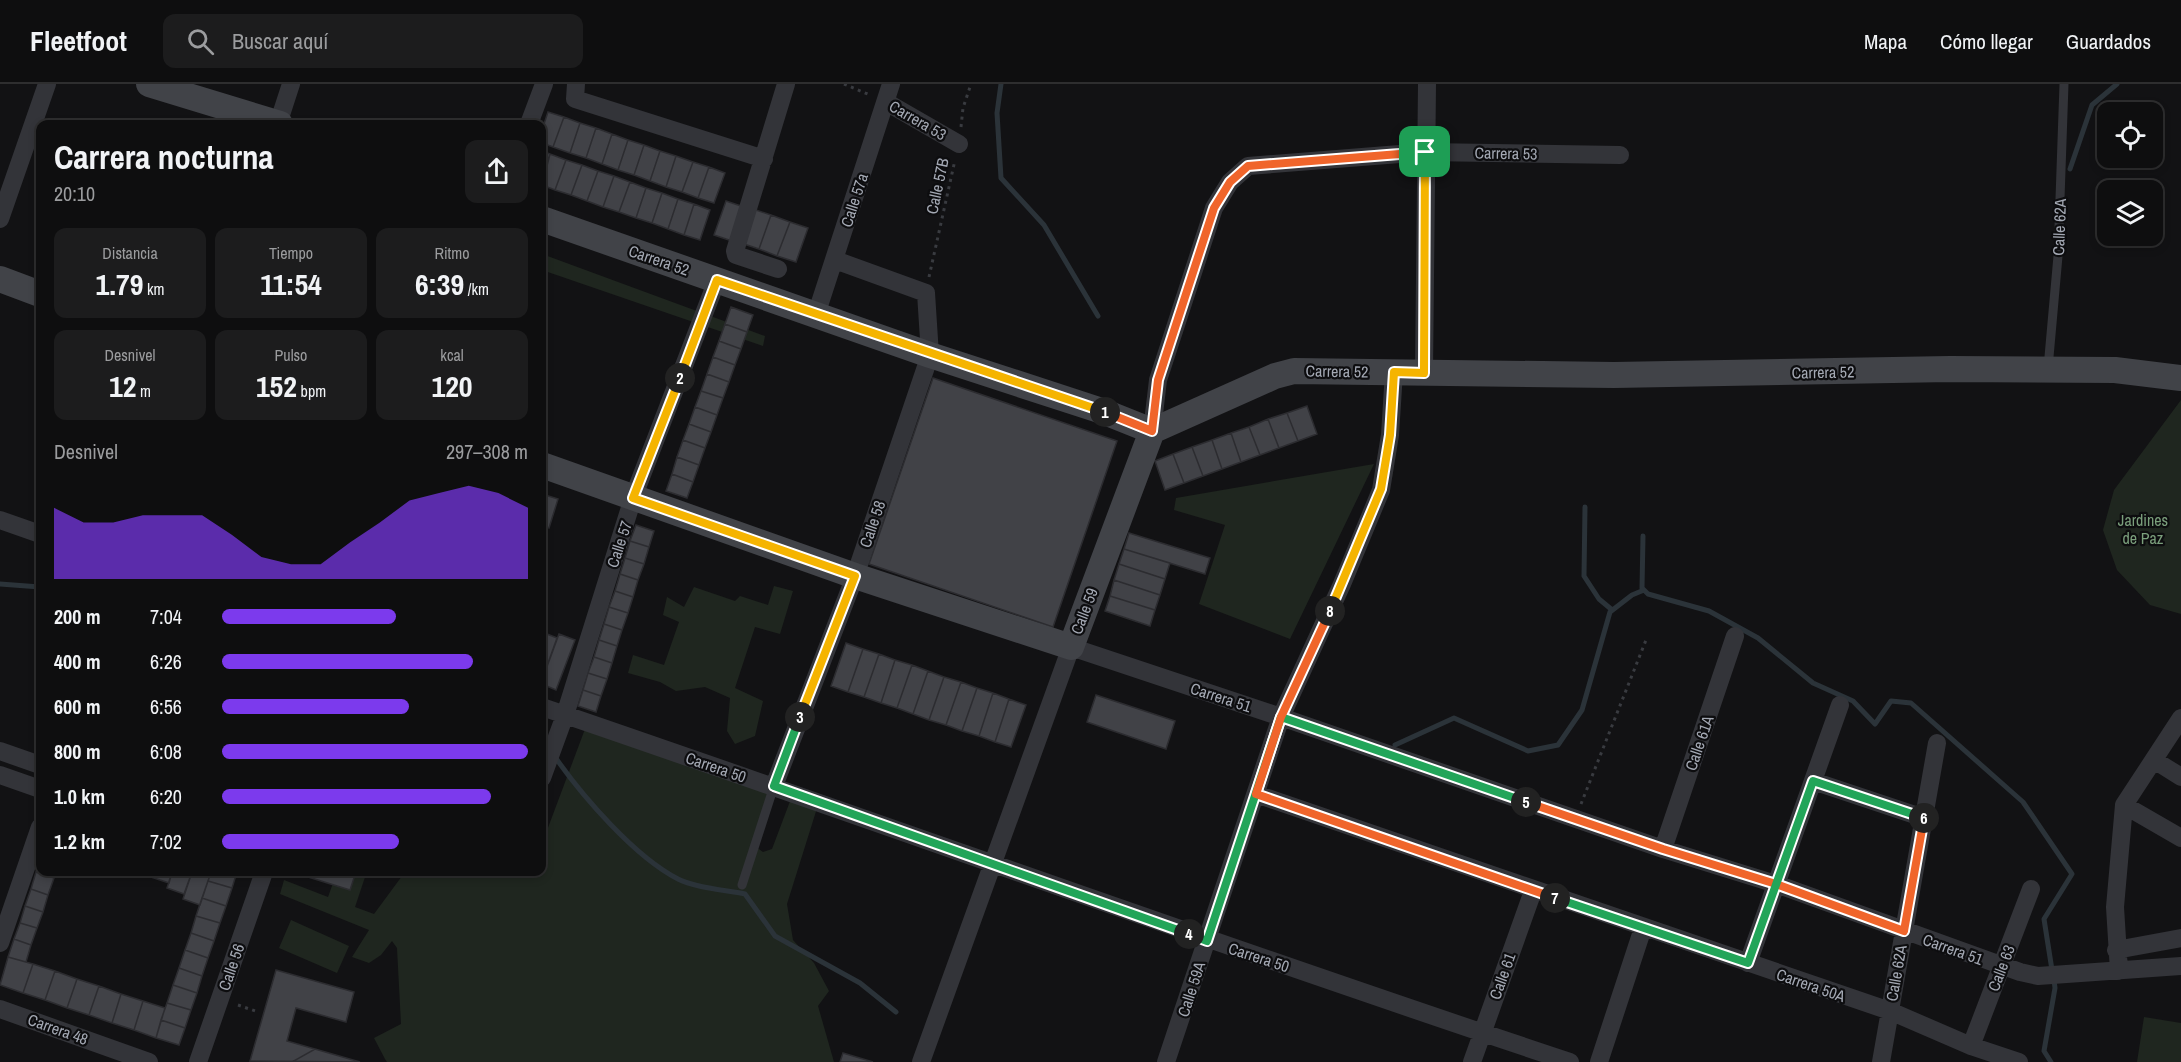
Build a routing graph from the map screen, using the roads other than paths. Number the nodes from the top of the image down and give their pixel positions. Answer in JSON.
{"nodes":[{"id":1,"x":46,"y":84,"type":"edge"},
{"id":2,"x":149,"y":84,"type":"edge"},
{"id":3,"x":291,"y":84,"type":"edge"},
{"id":4,"x":544,"y":84,"type":"edge"},
{"id":5,"x":576,"y":84,"type":"edge"},
{"id":6,"x":786,"y":84,"type":"edge"},
{"id":7,"x":1427,"y":84,"type":"edge"},
{"id":8,"x":2064,"y":84,"type":"edge"},
{"id":9,"x":889,"y":93,"type":"edge"},
{"id":10,"x":266,"y":120,"type":"edge"},
{"id":11,"x":280,"y":120,"type":"edge"},
{"id":12,"x":530,"y":120,"type":"edge"},
{"id":13,"x":958,"y":144,"type":"road end"},
{"id":14,"x":1425,"y":152,"type":"junction"},
{"id":15,"x":1620,"y":155,"type":"dead end"},
{"id":16,"x":764,"y":159,"type":"junction"},
{"id":17,"x":1248,"y":166,"type":"joint"},
{"id":18,"x":0,"y":219,"type":"edge"},
{"id":19,"x":546,"y":220,"type":"edge"},
{"id":20,"x":835,"y":260,"type":"junction"},
{"id":21,"x":778,"y":269,"type":"dead end"},
{"id":22,"x":0,"y":279,"type":"edge"},
{"id":23,"x":717,"y":280,"type":"junction"},
{"id":24,"x":36,"y":292,"type":"edge"},
{"id":25,"x":816,"y":315,"type":"junction"},
{"id":26,"x":930,"y":355,"type":"junction"},
{"id":27,"x":2048,"y":371,"type":"junction"},
{"id":28,"x":1394,"y":372,"type":"junction"},
{"id":29,"x":1424,"y":373,"type":"junction"},
{"id":30,"x":2181,"y":378,"type":"edge"},
{"id":31,"x":1152,"y":431,"type":"junction"},
{"id":32,"x":546,"y":466,"type":"edge"},
{"id":33,"x":633,"y":498,"type":"junction"},
{"id":34,"x":0,"y":520,"type":"edge"},
{"id":35,"x":36,"y":533,"type":"edge"},
{"id":36,"x":855,"y":576,"type":"junction"},
{"id":37,"x":1735,"y":636,"type":"dead end"},
{"id":38,"x":1071,"y":647,"type":"junction"},
{"id":39,"x":1840,"y":705,"type":"dead end"},
{"id":40,"x":546,"y":708,"type":"edge"},
{"id":41,"x":565,"y":715,"type":"junction"},
{"id":42,"x":1281,"y":717,"type":"junction"},
{"id":43,"x":2181,"y":718,"type":"edge"},
{"id":44,"x":1937,"y":743,"type":"dead end"},
{"id":45,"x":0,"y":751,"type":"edge"},
{"id":46,"x":2154,"y":760,"type":"junction"},
{"id":47,"x":36,"y":764,"type":"edge"},
{"id":48,"x":546,"y":767,"type":"edge"},
{"id":49,"x":0,"y":775,"type":"edge"},
{"id":50,"x":2181,"y":777,"type":"edge"},
{"id":51,"x":1813,"y":781,"type":"junction"},
{"id":52,"x":774,"y":786,"type":"junction"},
{"id":53,"x":36,"y":788,"type":"edge"},
{"id":54,"x":1256,"y":794,"type":"junction"},
{"id":55,"x":2124,"y":805,"type":"junction"},
{"id":56,"x":1924,"y":818,"type":"junction"},
{"id":57,"x":2181,"y":838,"type":"edge"},
{"id":58,"x":36,"y":839,"type":"edge"},
{"id":59,"x":1663,"y":849,"type":"junction"},
{"id":60,"x":991,"y":864,"type":"junction"},
{"id":61,"x":263,"y":876,"type":"edge"},
{"id":62,"x":273,"y":876,"type":"edge"},
{"id":63,"x":1776,"y":884,"type":"junction"},
{"id":64,"x":742,"y":885,"type":"dead end"},
{"id":65,"x":2031,"y":889,"type":"dead end"},
{"id":66,"x":1533,"y":891,"type":"junction"},
{"id":67,"x":1643,"y":928,"type":"junction"},
{"id":68,"x":1904,"y":931,"type":"junction"},
{"id":69,"x":2181,"y":938,"type":"edge"},
{"id":70,"x":1207,"y":941,"type":"junction"},
{"id":71,"x":0,"y":943,"type":"edge"},
{"id":72,"x":2116,"y":950,"type":"junction"},
{"id":73,"x":1748,"y":963,"type":"junction"},
{"id":74,"x":2181,"y":966,"type":"edge"},
{"id":75,"x":2001,"y":967,"type":"junction"},
{"id":76,"x":2112,"y":972,"type":"junction"},
{"id":77,"x":0,"y":1009,"type":"edge"},
{"id":78,"x":1890,"y":1011,"type":"junction"},
{"id":79,"x":1482,"y":1033,"type":"junction"},
{"id":80,"x":1971,"y":1046,"type":"junction"},
{"id":81,"x":149,"y":1062,"type":"edge"},
{"id":82,"x":198,"y":1062,"type":"edge"},
{"id":83,"x":211,"y":1062,"type":"edge"},
{"id":84,"x":921,"y":1062,"type":"edge"},
{"id":85,"x":1166,"y":1062,"type":"edge"},
{"id":86,"x":1472,"y":1062,"type":"edge"},
{"id":87,"x":1570,"y":1062,"type":"edge"},
{"id":88,"x":1599,"y":1062,"type":"edge"},
{"id":89,"x":1881,"y":1062,"type":"edge"},
{"id":90,"x":2019,"y":1062,"type":"edge"}],
"edges":[{"from":1,"to":18,"type":"street"},
{"from":2,"to":10,"type":"main road"},
{"from":3,"to":11,"type":"street"},
{"from":4,"to":12,"type":"street"},
{"from":5,"to":16,"type":"street"},
{"from":6,"to":16,"type":"street"},
{"from":7,"to":14,"type":"street"},
{"from":8,"to":27,"type":"lane","name":"Calle 62A"},
{"from":9,"to":13,"type":"street","name":"Carrera 53"},
{"from":9,"to":20,"type":"street","name":"Calle 57a"},
{"from":14,"to":15,"type":"street","name":"Carrera 53"},
{"from":14,"to":17,"type":"street","name":"Carrera 53"},
{"from":14,"to":29,"type":"street"},
{"from":16,"to":21,"type":"street"},
{"from":17,"to":31,"type":"street","name":"Calle 59"},
{"from":19,"to":23,"type":"main road","name":"Carrera 52"},
{"from":20,"to":25,"type":"street","name":"Calle 57a"},
{"from":20,"to":26,"type":"street","name":"Calle 58"},
{"from":22,"to":24,"type":"main road"},
{"from":23,"to":25,"type":"main road","name":"Carrera 52"},
{"from":23,"to":33,"type":"street","name":"Calle 57"},
{"from":25,"to":26,"type":"main road","name":"Carrera 52"},
{"from":26,"to":31,"type":"main road","name":"Carrera 52"},
{"from":26,"to":36,"type":"street","name":"Calle 58"},
{"from":27,"to":29,"type":"main road","name":"Carrera 52"},
{"from":27,"to":30,"type":"main road","name":"Carrera 52"},
{"from":28,"to":29,"type":"main road","name":"Carrera 52"},
{"from":28,"to":31,"type":"main road","name":"Carrera 52"},
{"from":28,"to":42,"type":"street","name":"Calle 59A"},
{"from":31,"to":38,"type":"main road","name":"Calle 59"},
{"from":32,"to":33,"type":"main road","name":"Carrera 51"},
{"from":33,"to":36,"type":"main road","name":"Carrera 51"},
{"from":33,"to":41,"type":"street","name":"Calle 57"},
{"from":34,"to":35,"type":"street"},
{"from":36,"to":38,"type":"main road","name":"Carrera 51"},
{"from":36,"to":52,"type":"street","name":"Calle 58"},
{"from":37,"to":59,"type":"street","name":"Calle 61A"},
{"from":38,"to":42,"type":"street","name":"Carrera 51"},
{"from":38,"to":60,"type":"street","name":"Calle 59"},
{"from":39,"to":51,"type":"street"},
{"from":40,"to":41,"type":"street","name":"Carrera 50"},
{"from":41,"to":48,"type":"street","name":"Calle 57"},
{"from":41,"to":52,"type":"street","name":"Carrera 50"},
{"from":42,"to":54,"type":"street","name":"Calle 59A"},
{"from":42,"to":59,"type":"street","name":"Carrera 51"},
{"from":43,"to":46,"type":"street"},
{"from":44,"to":56,"type":"street","name":"Calle 62A"},
{"from":45,"to":47,"type":"street"},
{"from":46,"to":50,"type":"street"},
{"from":46,"to":55,"type":"street"},
{"from":49,"to":53,"type":"street"},
{"from":51,"to":56,"type":"street"},
{"from":51,"to":63,"type":"street"},
{"from":52,"to":60,"type":"street","name":"Carrera 50"},
{"from":52,"to":64,"type":"lane","name":"Calle 58"},
{"from":54,"to":66,"type":"street","name":"Carrera 50A"},
{"from":54,"to":70,"type":"street","name":"Calle 59A"},
{"from":55,"to":57,"type":"street"},
{"from":55,"to":72,"type":"street"},
{"from":56,"to":68,"type":"street","name":"Calle 62A"},
{"from":58,"to":71,"type":"street"},
{"from":59,"to":63,"type":"street","name":"Carrera 51"},
{"from":60,"to":70,"type":"street","name":"Carrera 50"},
{"from":60,"to":84,"type":"street","name":"Calle 59"},
{"from":61,"to":82,"type":"street","name":"Calle 56"},
{"from":62,"to":83,"type":"street","name":"Calle 56"},
{"from":63,"to":68,"type":"street","name":"Carrera 51"},
{"from":63,"to":73,"type":"street"},
{"from":65,"to":75,"type":"street","name":"Calle 63"},
{"from":66,"to":67,"type":"street","name":"Carrera 50A"},
{"from":66,"to":79,"type":"street","name":"Calle 61"},
{"from":67,"to":73,"type":"street","name":"Carrera 50A"},
{"from":67,"to":88,"type":"street"},
{"from":68,"to":75,"type":"street","name":"Carrera 51"},
{"from":68,"to":78,"type":"street","name":"Calle 62A"},
{"from":69,"to":72,"type":"street"},
{"from":70,"to":79,"type":"street","name":"Carrera 50"},
{"from":70,"to":85,"type":"street","name":"Calle 59A"},
{"from":72,"to":76,"type":"street"},
{"from":73,"to":78,"type":"street","name":"Carrera 50A"},
{"from":74,"to":76,"type":"street","name":"Carrera 51"},
{"from":75,"to":76,"type":"street","name":"Carrera 51"},
{"from":75,"to":80,"type":"street","name":"Calle 63"},
{"from":77,"to":81,"type":"street","name":"Carrera 48"},
{"from":78,"to":80,"type":"street","name":"Carrera 50A"},
{"from":78,"to":89,"type":"street","name":"Calle 62A"},
{"from":79,"to":86,"type":"street","name":"Calle 61"},
{"from":79,"to":87,"type":"street","name":"Carrera 50"},
{"from":80,"to":90,"type":"street","name":"Carrera 50A"}]}
